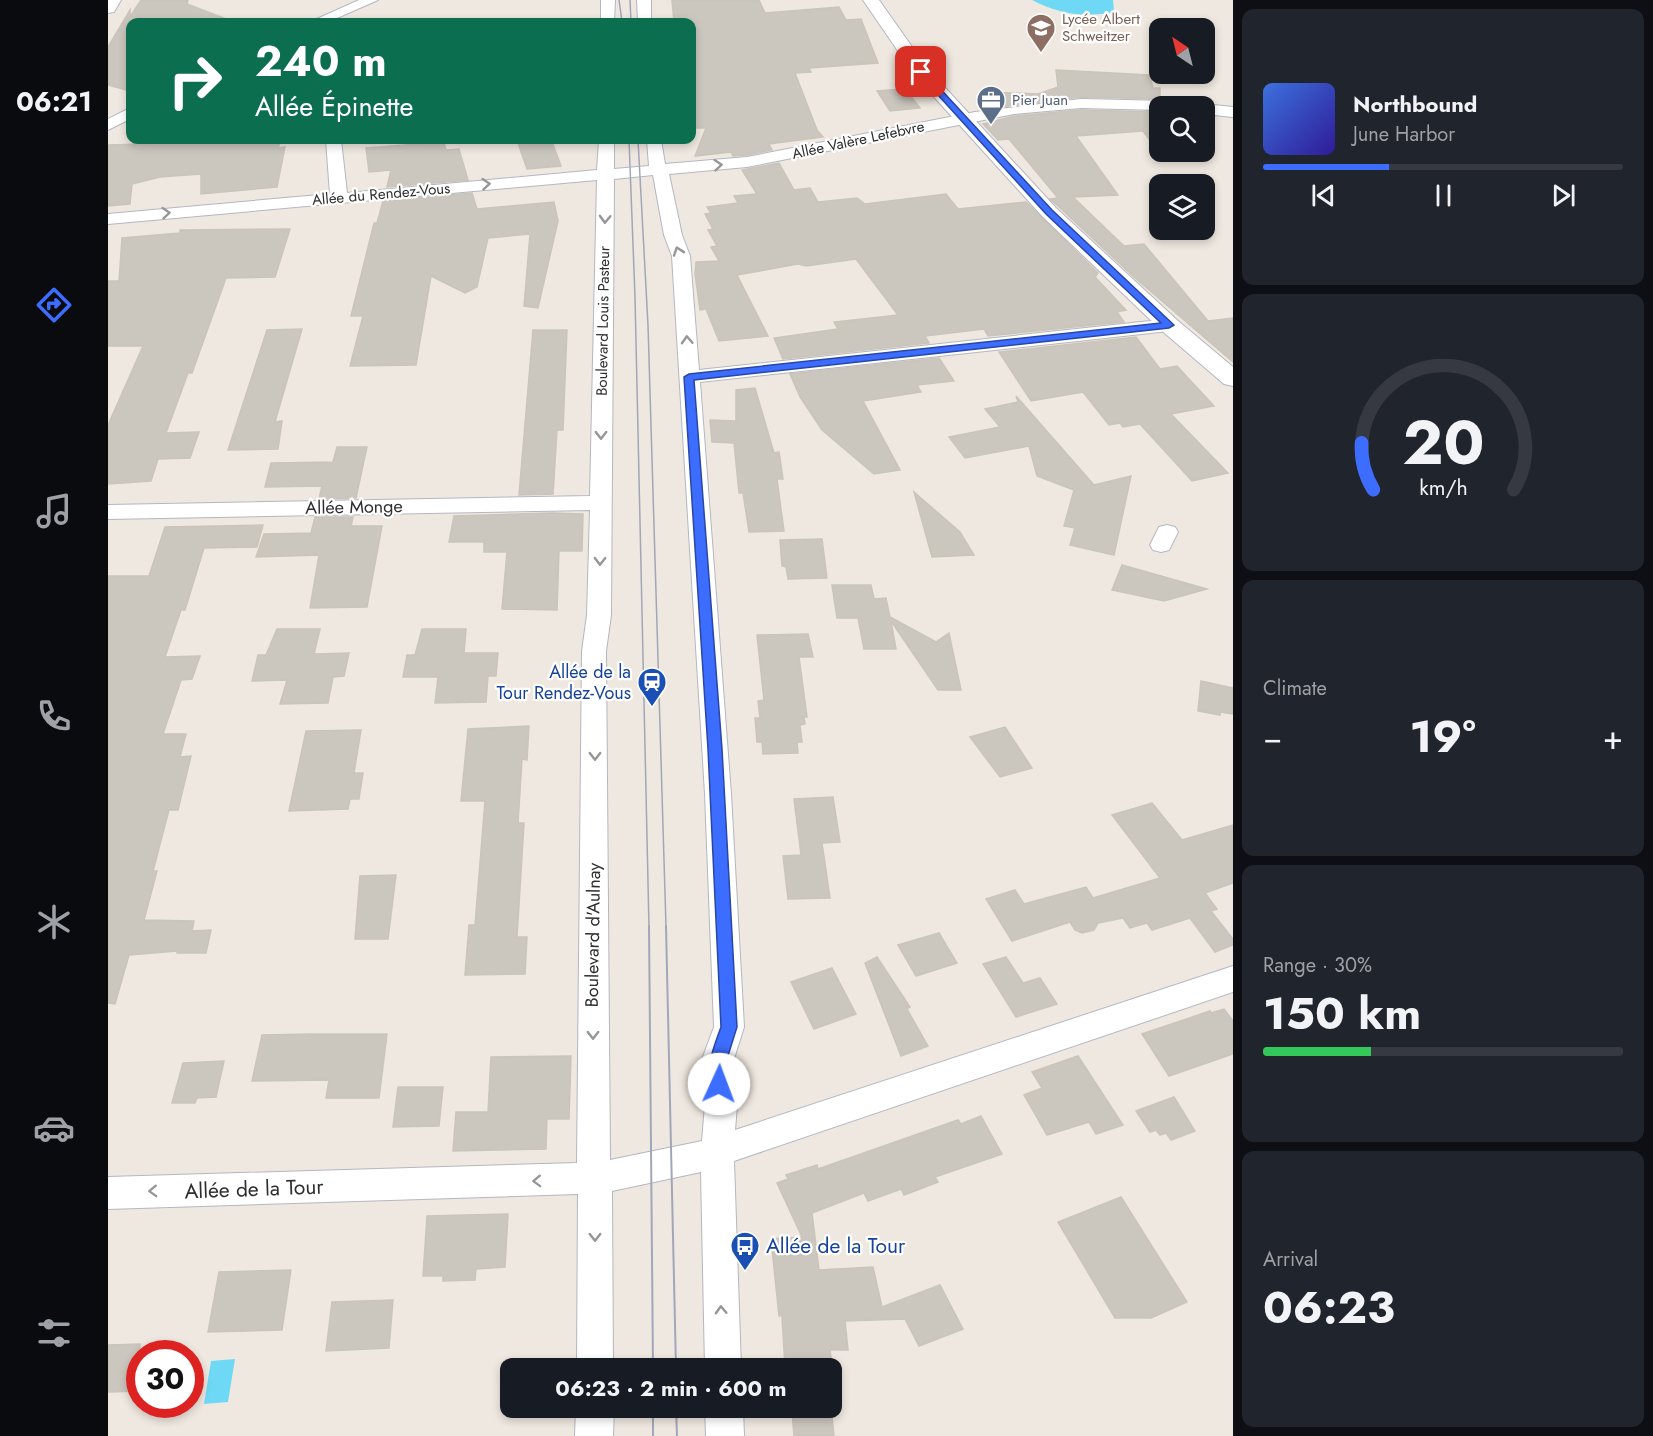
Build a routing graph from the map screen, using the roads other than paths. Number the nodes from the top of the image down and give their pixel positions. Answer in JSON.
{"nodes":[{"id":1,"x":113,"y":0,"type":"edge"},
{"id":2,"x":371,"y":0,"type":"edge"},
{"id":3,"x":608,"y":0,"type":"edge"},
{"id":4,"x":644,"y":0,"type":"edge"},
{"id":5,"x":871,"y":0,"type":"edge"},
{"id":6,"x":108,"y":8,"type":"edge"},
{"id":7,"x":327,"y":18,"type":"edge"},
{"id":8,"x":608,"y":18,"type":"edge"},
{"id":9,"x":645,"y":18,"type":"edge"},
{"id":10,"x":1149,"y":106,"type":"edge"},
{"id":11,"x":1215,"y":110,"type":"edge"},
{"id":12,"x":1233,"y":112,"type":"edge"},
{"id":13,"x":126,"y":114,"type":"edge"},
{"id":14,"x":960,"y":117,"type":"junction"},
{"id":15,"x":108,"y":125,"type":"edge"},
{"id":16,"x":126,"y":125,"type":"edge"},
{"id":17,"x":333,"y":144,"type":"edge"},
{"id":18,"x":606,"y":144,"type":"edge"},
{"id":19,"x":654,"y":144,"type":"edge"},
{"id":20,"x":657,"y":170,"type":"junction"},
{"id":21,"x":606,"y":174,"type":"junction"},
{"id":22,"x":339,"y":197,"type":"junction"},
{"id":23,"x":108,"y":219,"type":"edge"},
{"id":24,"x":1169,"y":325,"type":"junction"},
{"id":25,"x":689,"y":377,"type":"junction"},
{"id":26,"x":1233,"y":379,"type":"edge"},
{"id":27,"x":601,"y":503,"type":"junction"},
{"id":28,"x":108,"y":512,"type":"edge"},
{"id":29,"x":1233,"y":979,"type":"edge"},
{"id":30,"x":717,"y":1151,"type":"junction"},
{"id":31,"x":595,"y":1179,"type":"junction"},
{"id":32,"x":108,"y":1193,"type":"edge"},
{"id":33,"x":595,"y":1358,"type":"edge"},
{"id":34,"x":723,"y":1358,"type":"edge"},
{"id":35,"x":595,"y":1418,"type":"edge"},
{"id":36,"x":724,"y":1418,"type":"edge"},
{"id":37,"x":594,"y":1436,"type":"edge"},
{"id":38,"x":725,"y":1436,"type":"edge"}],
"edges":[{"from":1,"to":6,"type":"street"},
{"from":2,"to":7,"type":"street"},
{"from":3,"to":8,"type":"street"},
{"from":4,"to":9,"type":"street"},
{"from":5,"to":14,"type":"street"},
{"from":10,"to":14,"type":"street","name":"Allée Valère Lefebvre"},
{"from":11,"to":12,"type":"street"},
{"from":13,"to":15,"type":"street"},
{"from":20,"to":14,"type":"street","name":"Allée Valère Lefebvre","one_way":true},
{"from":14,"to":24,"type":"street"},
{"from":15,"to":16,"type":"street"},
{"from":17,"to":22,"type":"street"},
{"from":18,"to":21,"type":"street","name":"Boulevard Louis Pasteur"},
{"from":19,"to":20,"type":"street"},
{"from":20,"to":21,"type":"street","name":"Allée du Rendez-Vous"},
{"from":25,"to":20,"type":"street","one_way":true},
{"from":22,"to":21,"type":"street","name":"Allée du Rendez-Vous","one_way":true},
{"from":21,"to":27,"type":"street","name":"Boulevard Louis Pasteur","one_way":true},
{"from":23,"to":22,"type":"street","name":"Allée du Rendez-Vous","one_way":true},
{"from":24,"to":25,"type":"street"},
{"from":24,"to":26,"type":"street"},
{"from":25,"to":30,"type":"street"},
{"from":27,"to":28,"type":"street","name":"Allée Monge"},
{"from":27,"to":31,"type":"street","name":"Boulevard d'Aulnay","one_way":true},
{"from":29,"to":30,"type":"street","name":"Allée de la Tour"},
{"from":30,"to":31,"type":"street","name":"Allée de la Tour"},
{"from":34,"to":30,"type":"street","one_way":true},
{"from":31,"to":32,"type":"street","name":"Allée de la Tour","one_way":true},
{"from":31,"to":33,"type":"street","name":"Boulevard d'Aulnay","one_way":true},
{"from":35,"to":37,"type":"street"},
{"from":36,"to":38,"type":"street"}]}
